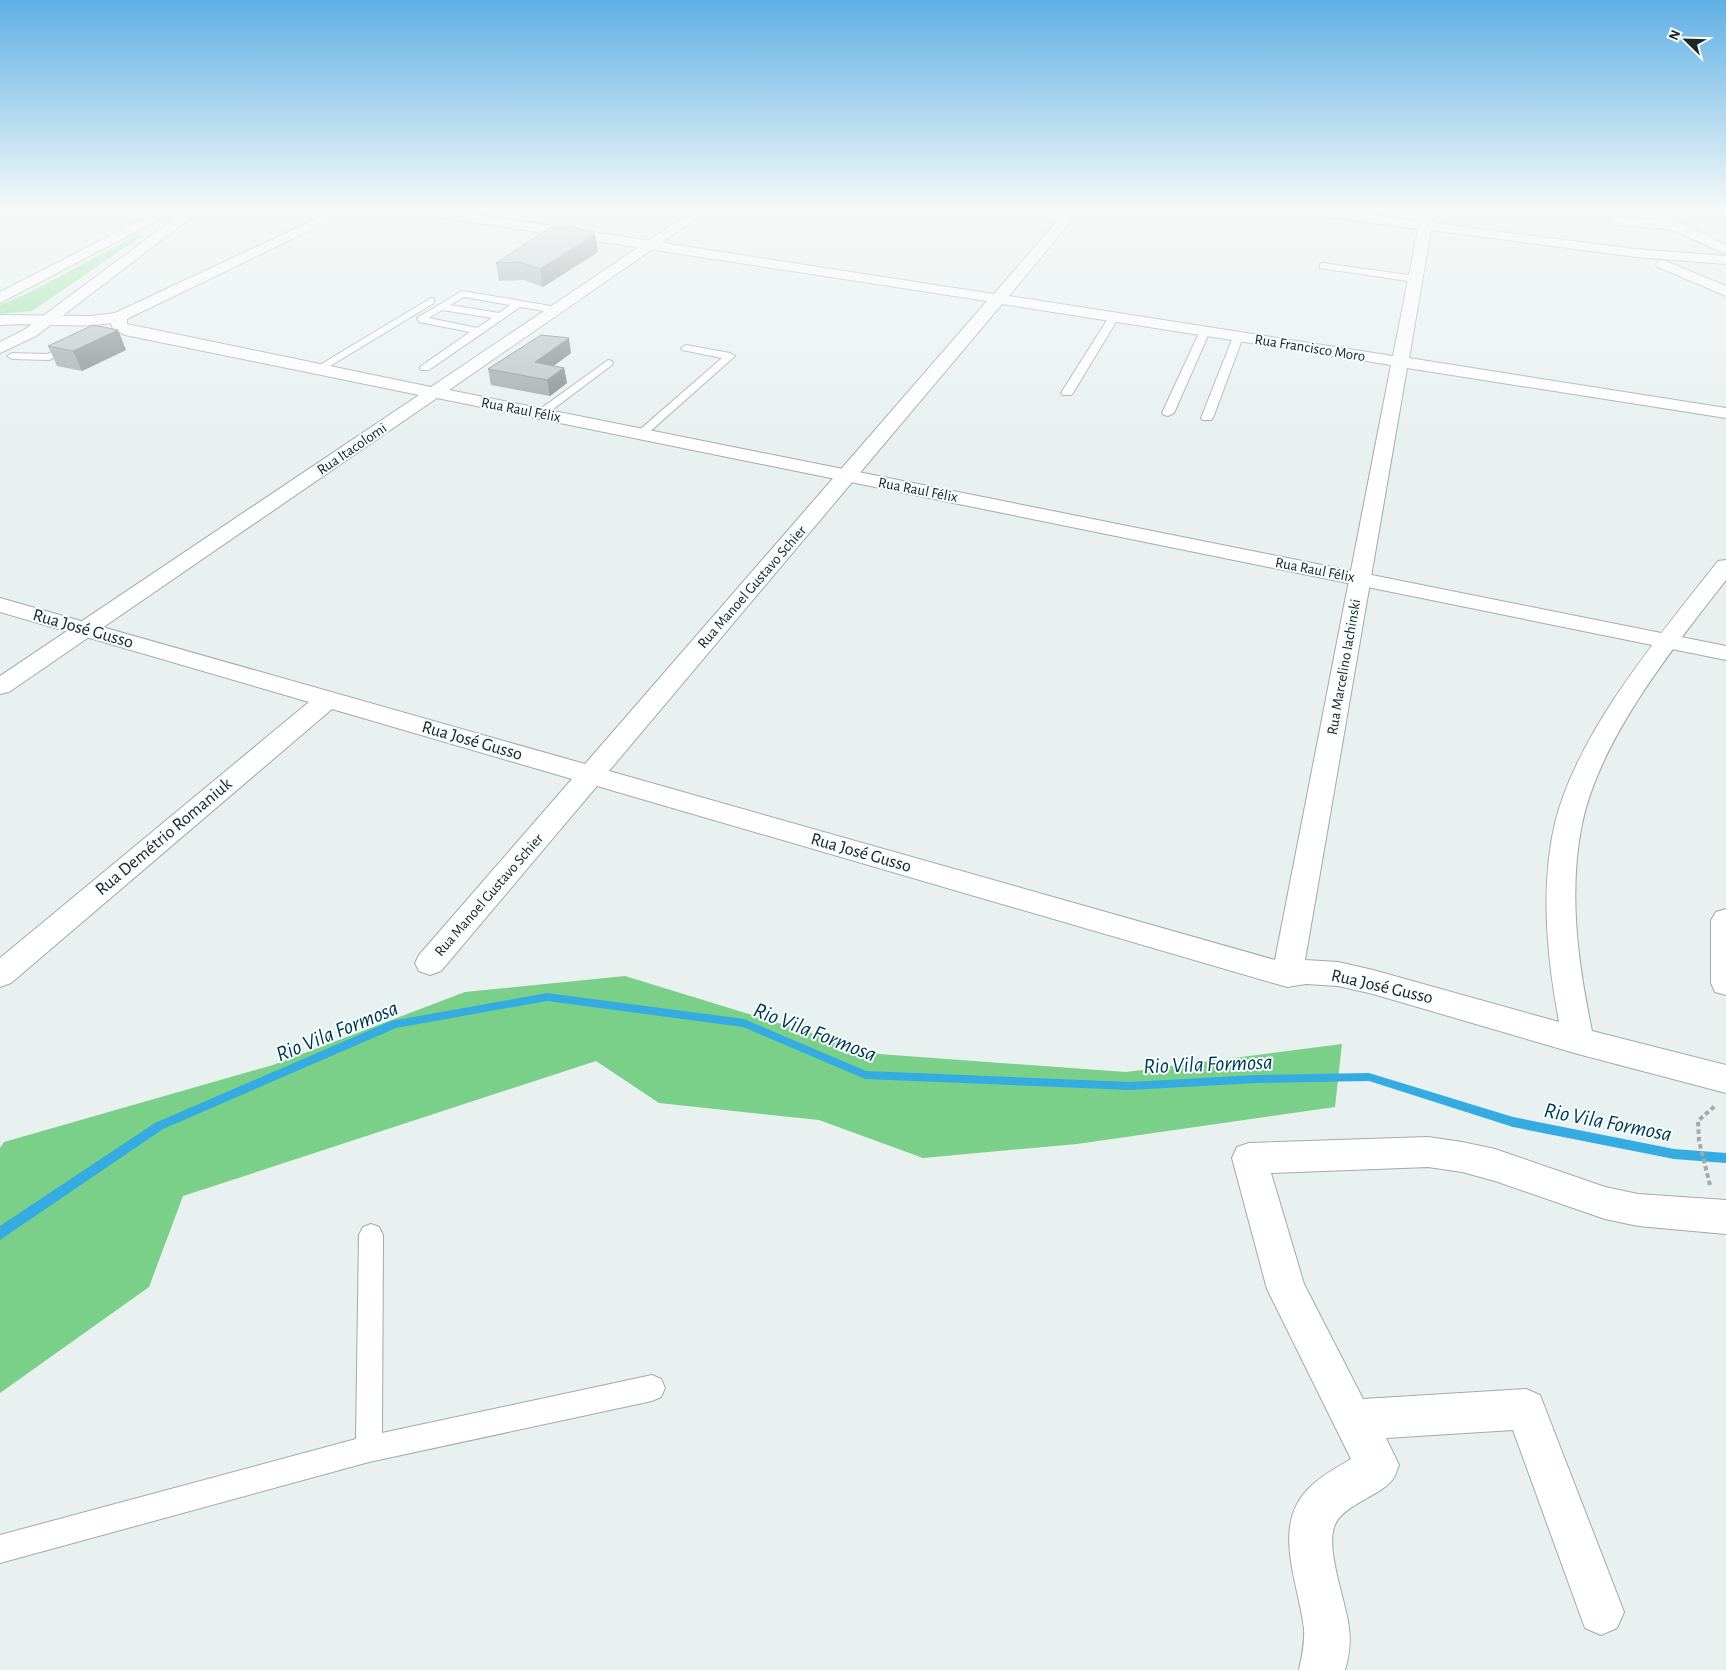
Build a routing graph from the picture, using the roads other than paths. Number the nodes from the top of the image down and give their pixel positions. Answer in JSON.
{"nodes":[{"id":1,"x":20,"y":288,"type":"edge"},
{"id":2,"x":91,"y":288,"type":"edge"},
{"id":3,"x":193,"y":288,"type":"edge"},
{"id":4,"x":453,"y":288,"type":"edge"},
{"id":5,"x":589,"y":288,"type":"edge"},
{"id":6,"x":927,"y":288,"type":"edge"},
{"id":7,"x":1007,"y":288,"type":"edge"},
{"id":8,"x":1413,"y":288,"type":"edge"},
{"id":9,"x":0,"y":298,"type":"edge"},
{"id":10,"x":998,"y":299,"type":"junction"},
{"id":11,"x":519,"y":303,"type":"junction"},
{"id":12,"x":442,"y":307,"type":"junction"},
{"id":13,"x":557,"y":310,"type":"junction"},
{"id":14,"x":500,"y":316,"type":"junction"},
{"id":15,"x":1114,"y":317,"type":"junction"},
{"id":16,"x":49,"y":319,"type":"junction"},
{"id":17,"x":0,"y":320,"type":"edge"},
{"id":18,"x":122,"y":324,"type":"junction"},
{"id":19,"x":105,"y":330,"type":"edge"},
{"id":20,"x":0,"y":331,"type":"edge"},
{"id":21,"x":479,"y":331,"type":"junction"},
{"id":22,"x":1205,"y":332,"type":"junction"},
{"id":23,"x":30,"y":334,"type":"junction"},
{"id":24,"x":1238,"y":337,"type":"junction"},
{"id":25,"x":82,"y":341,"type":"edge"},
{"id":26,"x":686,"y":348,"type":"dead end"},
{"id":27,"x":4,"y":356,"type":"edge"},
{"id":28,"x":1400,"y":362,"type":"junction"},
{"id":29,"x":608,"y":363,"type":"dead end"},
{"id":30,"x":425,"y":368,"type":"dead end"},
{"id":31,"x":318,"y":369,"type":"junction"},
{"id":32,"x":435,"y":392,"type":"junction"},
{"id":33,"x":1067,"y":393,"type":"dead end"},
{"id":34,"x":1168,"y":413,"type":"dead end"},
{"id":35,"x":1726,"y":413,"type":"edge"},
{"id":36,"x":540,"y":414,"type":"junction"},
{"id":37,"x":1206,"y":418,"type":"dead end"},
{"id":38,"x":641,"y":434,"type":"junction"},
{"id":39,"x":847,"y":476,"type":"junction"},
{"id":40,"x":1726,"y":566,"type":"edge"},
{"id":41,"x":1360,"y":580,"type":"junction"},
{"id":42,"x":0,"y":605,"type":"edge"},
{"id":43,"x":86,"y":629,"type":"junction"},
{"id":44,"x":1667,"y":642,"type":"junction"},
{"id":45,"x":1726,"y":654,"type":"edge"},
{"id":46,"x":0,"y":687,"type":"edge"},
{"id":47,"x":328,"y":699,"type":"junction"},
{"id":48,"x":591,"y":775,"type":"junction"},
{"id":49,"x":1726,"y":920,"type":"edge"},
{"id":50,"x":430,"y":963,"type":"dead end"},
{"id":51,"x":0,"y":975,"type":"edge"},
{"id":52,"x":1287,"y":975,"type":"junction"},
{"id":53,"x":1726,"y":982,"type":"edge"},
{"id":54,"x":1578,"y":1041,"type":"junction"},
{"id":55,"x":1722,"y":1091,"type":"edge"},
{"id":56,"x":1726,"y":1217,"type":"edge"},
{"id":57,"x":371,"y":1235,"type":"dead end"},
{"id":58,"x":652,"y":1388,"type":"dead end"},
{"id":59,"x":1352,"y":1420,"type":"junction"},
{"id":60,"x":369,"y":1449,"type":"junction"},
{"id":61,"x":0,"y":1549,"type":"edge"},
{"id":62,"x":1601,"y":1612,"type":"dead end"},
{"id":63,"x":1322,"y":1670,"type":"edge"}],
"edges":[{"from":1,"to":9,"type":"street"},
{"from":2,"to":16,"type":"street"},
{"from":3,"to":18,"type":"street"},
{"from":4,"to":31,"type":"lane"},
{"from":5,"to":13,"type":"street","name":"Rua Itacolomi"},
{"from":6,"to":10,"type":"street","name":"Rua Francisco Moro"},
{"from":7,"to":10,"type":"street","name":"Rua Manoel Gustavo Schier"},
{"from":8,"to":28,"type":"street","name":"Rua Marcelino Iachinski"},
{"from":10,"to":15,"type":"street","name":"Rua Francisco Moro"},
{"from":10,"to":39,"type":"street","name":"Rua Manoel Gustavo Schier"},
{"from":11,"to":12,"type":"lane"},
{"from":11,"to":13,"type":"lane"},
{"from":11,"to":14,"type":"lane"},
{"from":12,"to":14,"type":"lane"},
{"from":12,"to":21,"type":"lane"},
{"from":13,"to":32,"type":"street","name":"Rua Itacolomi"},
{"from":14,"to":21,"type":"lane"},
{"from":15,"to":22,"type":"street","name":"Rua Francisco Moro"},
{"from":15,"to":33,"type":"lane"},
{"from":16,"to":17,"type":"street"},
{"from":16,"to":18,"type":"street"},
{"from":16,"to":23,"type":"street"},
{"from":18,"to":19,"type":"lane"},
{"from":18,"to":31,"type":"street","name":"Rua Raul Félix"},
{"from":20,"to":23,"type":"street"},
{"from":21,"to":30,"type":"lane"},
{"from":22,"to":24,"type":"street","name":"Rua Francisco Moro"},
{"from":22,"to":34,"type":"lane"},
{"from":23,"to":27,"type":"street"},
{"from":24,"to":28,"type":"street","name":"Rua Francisco Moro"},
{"from":24,"to":37,"type":"lane"},
{"from":25,"to":27,"type":"lane"},
{"from":26,"to":38,"type":"lane"},
{"from":28,"to":35,"type":"street","name":"Rua Francisco Moro"},
{"from":28,"to":41,"type":"street","name":"Rua Marcelino Iachinski"},
{"from":29,"to":36,"type":"lane"},
{"from":31,"to":32,"type":"street","name":"Rua Raul Félix"},
{"from":32,"to":36,"type":"street","name":"Rua Raul Félix"},
{"from":32,"to":43,"type":"street","name":"Rua Itacolomi"},
{"from":36,"to":38,"type":"street","name":"Rua Raul Félix"},
{"from":38,"to":39,"type":"street","name":"Rua Raul Félix"},
{"from":39,"to":41,"type":"street","name":"Rua Raul Félix"},
{"from":39,"to":48,"type":"street","name":"Rua Manoel Gustavo Schier"},
{"from":40,"to":44,"type":"street"},
{"from":41,"to":44,"type":"street","name":"Rua Raul Félix"},
{"from":41,"to":52,"type":"street","name":"Rua Marcelino Iachinski"},
{"from":42,"to":43,"type":"street","name":"Rua José Gusso"},
{"from":43,"to":46,"type":"street","name":"Rua Itacolomi"},
{"from":43,"to":47,"type":"street","name":"Rua José Gusso"},
{"from":44,"to":45,"type":"street","name":"Rua Raul Félix"},
{"from":44,"to":54,"type":"street"},
{"from":47,"to":48,"type":"street","name":"Rua José Gusso"},
{"from":47,"to":51,"type":"street","name":"Rua Demétrio Romaniuk"},
{"from":48,"to":50,"type":"street","name":"Rua Manoel Gustavo Schier"},
{"from":48,"to":52,"type":"street","name":"Rua José Gusso"},
{"from":49,"to":53,"type":"street"},
{"from":52,"to":54,"type":"street","name":"Rua José Gusso"},
{"from":54,"to":55,"type":"street","name":"Rua José Gusso"},
{"from":56,"to":59,"type":"street"},
{"from":57,"to":60,"type":"lane"},
{"from":58,"to":60,"type":"lane"},
{"from":59,"to":62,"type":"street"},
{"from":59,"to":63,"type":"street"},
{"from":60,"to":61,"type":"lane"}]}
